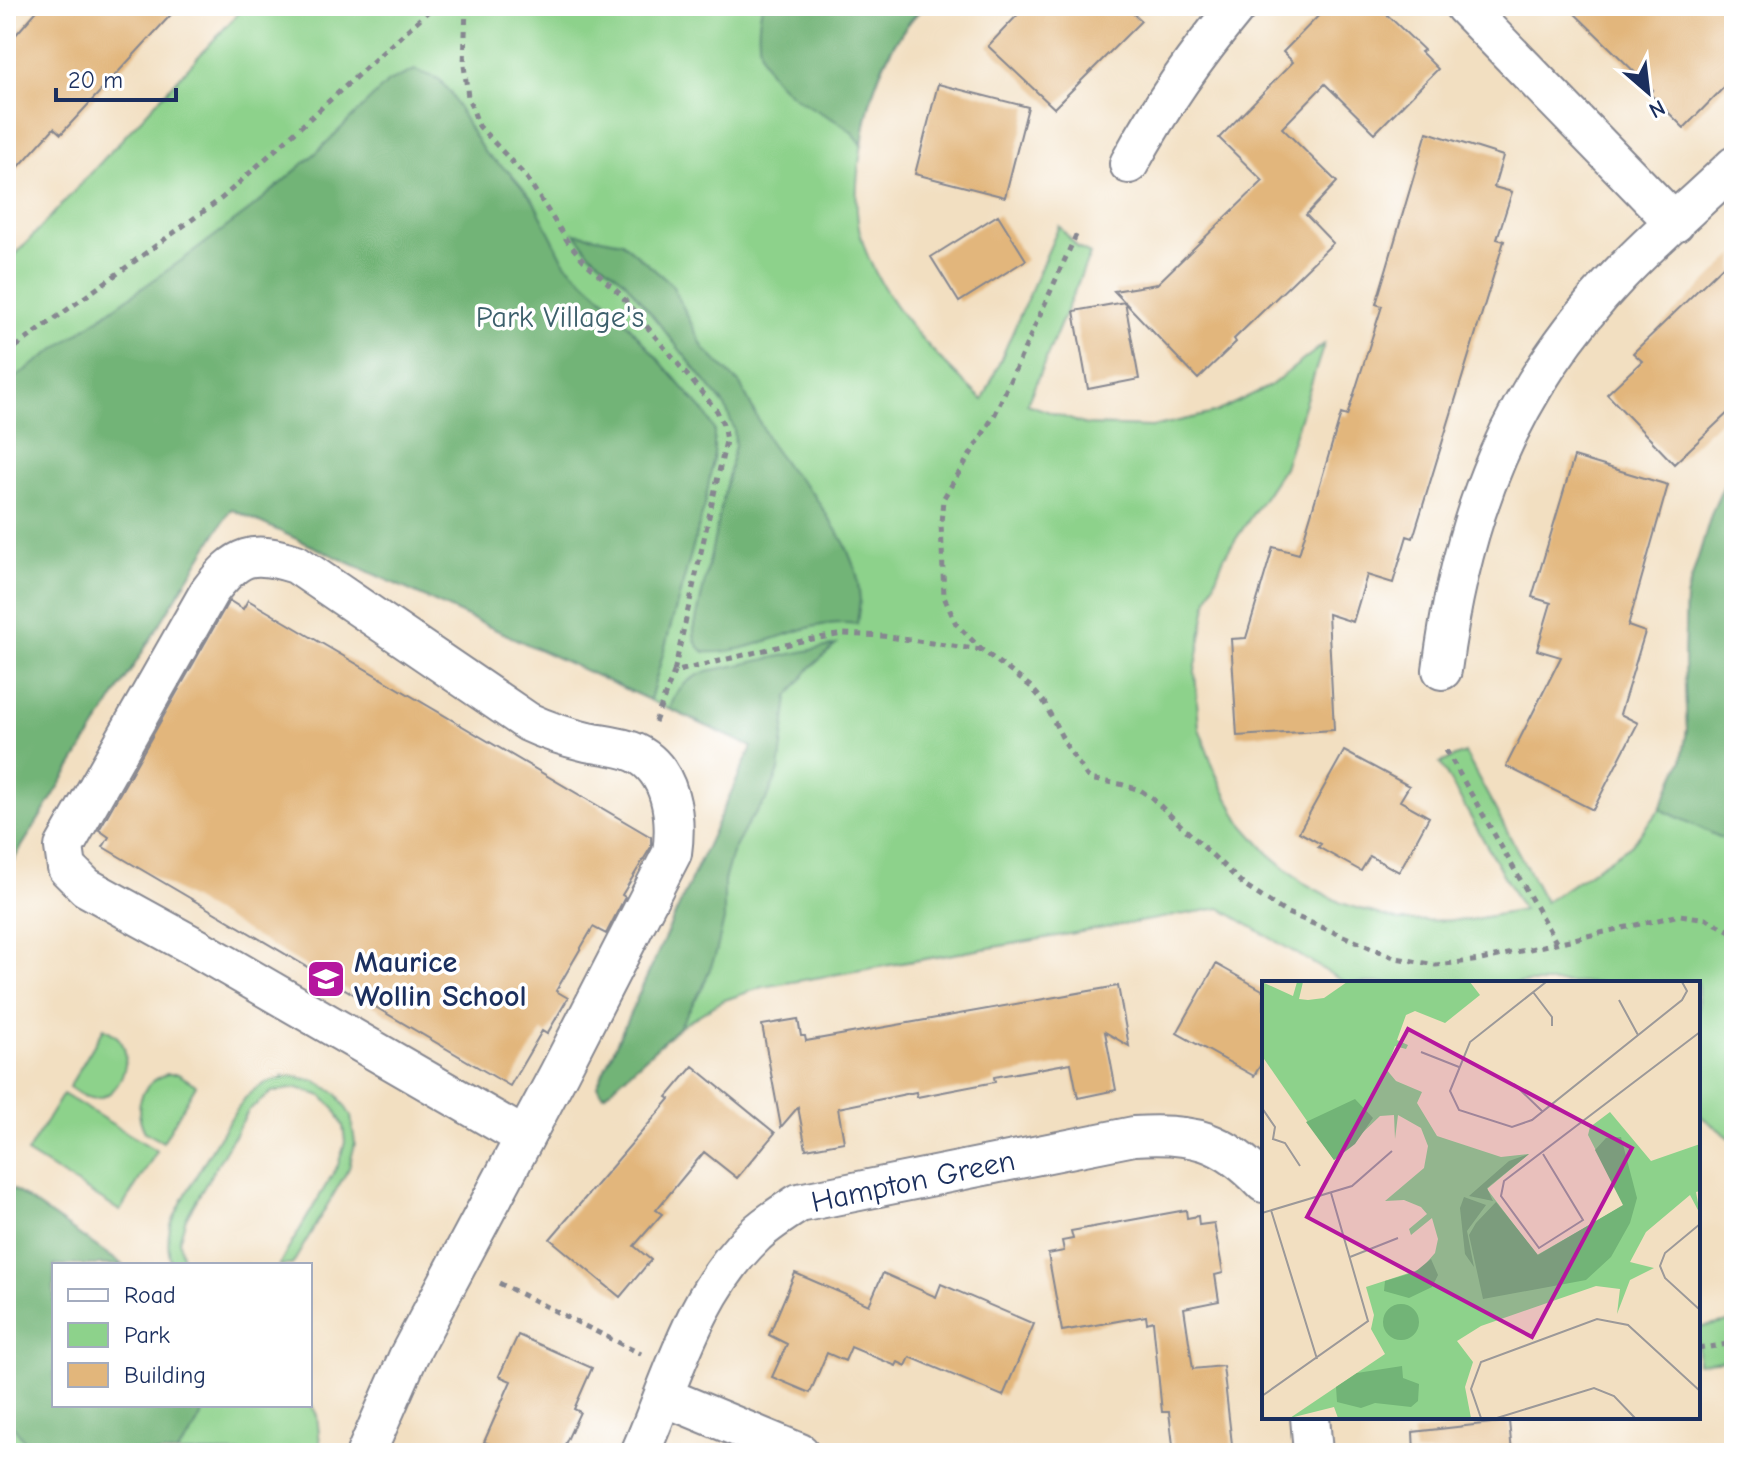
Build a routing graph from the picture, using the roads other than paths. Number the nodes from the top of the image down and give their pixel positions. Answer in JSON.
{"nodes":[{"id":1,"x":1237,"y":6,"type":"edge"},
{"id":2,"x":1464,"y":6,"type":"edge"},
{"id":3,"x":1129,"y":164,"type":"dead end"},
{"id":4,"x":1734,"y":166,"type":"edge"},
{"id":5,"x":1675,"y":223,"type":"junction"},
{"id":6,"x":1442,"y":670,"type":"dead end"},
{"id":7,"x":524,"y":1137,"type":"junction"},
{"id":8,"x":1262,"y":1181,"type":"edge"},
{"id":9,"x":665,"y":1397,"type":"junction"},
{"id":10,"x":1310,"y":1419,"type":"edge"},
{"id":11,"x":366,"y":1453,"type":"edge"},
{"id":12,"x":640,"y":1453,"type":"edge"},
{"id":13,"x":800,"y":1453,"type":"edge"},
{"id":14,"x":1313,"y":1453,"type":"edge"}],
"edges":[{"from":1,"to":3,"type":"street"},
{"from":2,"to":5,"type":"street"},
{"from":4,"to":5,"type":"street"},
{"from":5,"to":6,"type":"street"},
{"from":7,"to":7,"type":"street"},
{"from":7,"to":11,"type":"street"},
{"from":8,"to":9,"type":"street","name":"Hampton Green"},
{"from":9,"to":12,"type":"street","name":"Hampton Green"},
{"from":9,"to":13,"type":"street"},
{"from":10,"to":14,"type":"street"}]}
